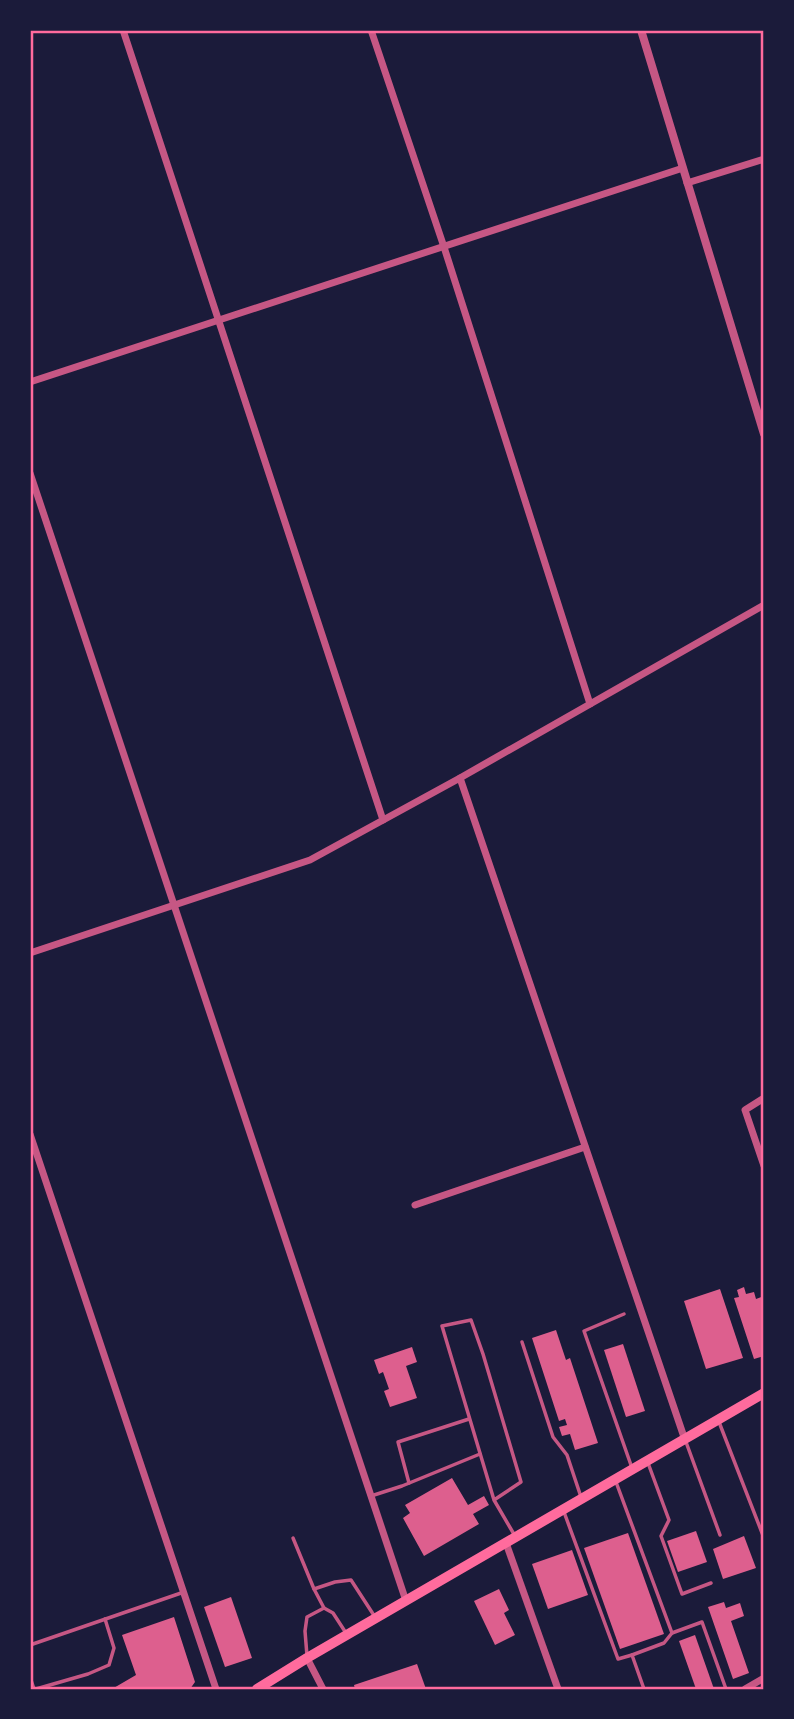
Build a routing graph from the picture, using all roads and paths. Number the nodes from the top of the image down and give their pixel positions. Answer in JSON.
{"nodes":[{"id":1,"x":123,"y":30,"type":"edge"},
{"id":2,"x":372,"y":30,"type":"edge"},
{"id":3,"x":641,"y":30,"type":"edge"},
{"id":4,"x":764,"y":159,"type":"edge"},
{"id":5,"x":683,"y":168,"type":"junction"},
{"id":6,"x":687,"y":183,"type":"junction"},
{"id":7,"x":444,"y":247,"type":"junction"},
{"id":8,"x":220,"y":320,"type":"junction"},
{"id":9,"x":30,"y":382,"type":"edge"},
{"id":10,"x":764,"y":435,"type":"edge"},
{"id":11,"x":30,"y":473,"type":"edge"},
{"id":12,"x":764,"y":605,"type":"edge"},
{"id":13,"x":590,"y":704,"type":"junction"},
{"id":14,"x":460,"y":778,"type":"junction"},
{"id":15,"x":383,"y":820,"type":"junction"},
{"id":16,"x":174,"y":905,"type":"junction"},
{"id":17,"x":30,"y":953,"type":"edge"},
{"id":18,"x":764,"y":1098,"type":"edge"},
{"id":19,"x":30,"y":1134,"type":"edge"},
{"id":20,"x":585,"y":1147,"type":"junction"},
{"id":21,"x":764,"y":1166,"type":"edge"},
{"id":22,"x":415,"y":1205,"type":"dead end"},
{"id":23,"x":624,"y":1314,"type":"dead end"},
{"id":24,"x":522,"y":1342,"type":"dead end"},
{"id":25,"x":764,"y":1393,"type":"edge"},
{"id":26,"x":469,"y":1419,"type":"junction"},
{"id":27,"x":719,"y":1420,"type":"junction"},
{"id":28,"x":685,"y":1440,"type":"junction"},
{"id":29,"x":480,"y":1454,"type":"junction"},
{"id":30,"x":647,"y":1461,"type":"junction"},
{"id":31,"x":632,"y":1470,"type":"junction"},
{"id":32,"x":615,"y":1480,"type":"junction"},
{"id":33,"x":409,"y":1483,"type":"junction"},
{"id":34,"x":371,"y":1496,"type":"junction"},
{"id":35,"x":582,"y":1499,"type":"junction"},
{"id":36,"x":494,"y":1500,"type":"junction"},
{"id":37,"x":563,"y":1510,"type":"junction"},
{"id":38,"x":720,"y":1535,"type":"dead end"},
{"id":39,"x":293,"y":1538,"type":"dead end"},
{"id":40,"x":764,"y":1538,"type":"edge"},
{"id":41,"x":511,"y":1540,"type":"junction"},
{"id":42,"x":711,"y":1583,"type":"dead end"},
{"id":43,"x":314,"y":1589,"type":"junction"},
{"id":44,"x":184,"y":1592,"type":"junction"},
{"id":45,"x":406,"y":1601,"type":"junction"},
{"id":46,"x":324,"y":1608,"type":"junction"},
{"id":47,"x":105,"y":1619,"type":"junction"},
{"id":48,"x":376,"y":1619,"type":"junction"},
{"id":49,"x":672,"y":1633,"type":"junction"},
{"id":50,"x":348,"y":1635,"type":"junction"},
{"id":51,"x":30,"y":1645,"type":"edge"},
{"id":52,"x":632,"y":1655,"type":"junction"},
{"id":53,"x":307,"y":1658,"type":"junction"},
{"id":54,"x":30,"y":1677,"type":"edge"},
{"id":55,"x":764,"y":1678,"type":"edge"},
{"id":56,"x":35,"y":1689,"type":"edge"},
{"id":57,"x":216,"y":1689,"type":"edge"},
{"id":58,"x":257,"y":1689,"type":"edge"},
{"id":59,"x":323,"y":1689,"type":"edge"},
{"id":60,"x":558,"y":1689,"type":"edge"},
{"id":61,"x":644,"y":1689,"type":"edge"},
{"id":62,"x":726,"y":1689,"type":"edge"},
{"id":63,"x":748,"y":1689,"type":"edge"}],
"edges":[{"from":1,"to":8,"type":"street"},
{"from":2,"to":7,"type":"street"},
{"from":3,"to":5,"type":"street"},
{"from":4,"to":6,"type":"street"},
{"from":5,"to":6,"type":"street"},
{"from":5,"to":7,"type":"street"},
{"from":6,"to":10,"type":"street"},
{"from":7,"to":8,"type":"street"},
{"from":7,"to":13,"type":"street"},
{"from":8,"to":9,"type":"street"},
{"from":8,"to":15,"type":"street"},
{"from":11,"to":16,"type":"street"},
{"from":12,"to":13,"type":"street"},
{"from":13,"to":14,"type":"street"},
{"from":14,"to":15,"type":"street"},
{"from":14,"to":20,"type":"street"},
{"from":15,"to":16,"type":"street"},
{"from":16,"to":17,"type":"street"},
{"from":16,"to":34,"type":"street"},
{"from":18,"to":21,"type":"street"},
{"from":19,"to":44,"type":"street"},
{"from":20,"to":22,"type":"street"},
{"from":20,"to":28,"type":"street"},
{"from":23,"to":31,"type":"lane"},
{"from":24,"to":35,"type":"lane"},
{"from":25,"to":27,"type":"main road"},
{"from":26,"to":29,"type":"lane"},
{"from":26,"to":33,"type":"lane"},
{"from":26,"to":36,"type":"lane"},
{"from":27,"to":28,"type":"main road"},
{"from":27,"to":40,"type":"lane"},
{"from":28,"to":30,"type":"main road"},
{"from":28,"to":38,"type":"lane"},
{"from":29,"to":33,"type":"lane"},
{"from":29,"to":36,"type":"lane"},
{"from":30,"to":31,"type":"main road"},
{"from":30,"to":42,"type":"lane"},
{"from":31,"to":32,"type":"main road"},
{"from":32,"to":35,"type":"main road"},
{"from":32,"to":49,"type":"lane"},
{"from":33,"to":34,"type":"lane"},
{"from":34,"to":45,"type":"street"},
{"from":35,"to":37,"type":"main road"},
{"from":36,"to":41,"type":"lane"},
{"from":37,"to":41,"type":"main road"},
{"from":37,"to":52,"type":"lane"},
{"from":39,"to":43,"type":"lane"},
{"from":41,"to":45,"type":"main road"},
{"from":41,"to":60,"type":"street"},
{"from":43,"to":46,"type":"lane"},
{"from":43,"to":48,"type":"lane"},
{"from":44,"to":47,"type":"lane"},
{"from":44,"to":57,"type":"street"},
{"from":45,"to":48,"type":"main road"},
{"from":46,"to":50,"type":"lane"},
{"from":46,"to":53,"type":"lane"},
{"from":47,"to":51,"type":"lane"},
{"from":47,"to":56,"type":"lane"},
{"from":48,"to":50,"type":"main road"},
{"from":49,"to":52,"type":"lane"},
{"from":49,"to":62,"type":"lane"},
{"from":50,"to":53,"type":"main road"},
{"from":52,"to":61,"type":"lane"},
{"from":53,"to":58,"type":"main road"},
{"from":53,"to":59,"type":"street"},
{"from":54,"to":56,"type":"lane"},
{"from":55,"to":63,"type":"street"}]}
